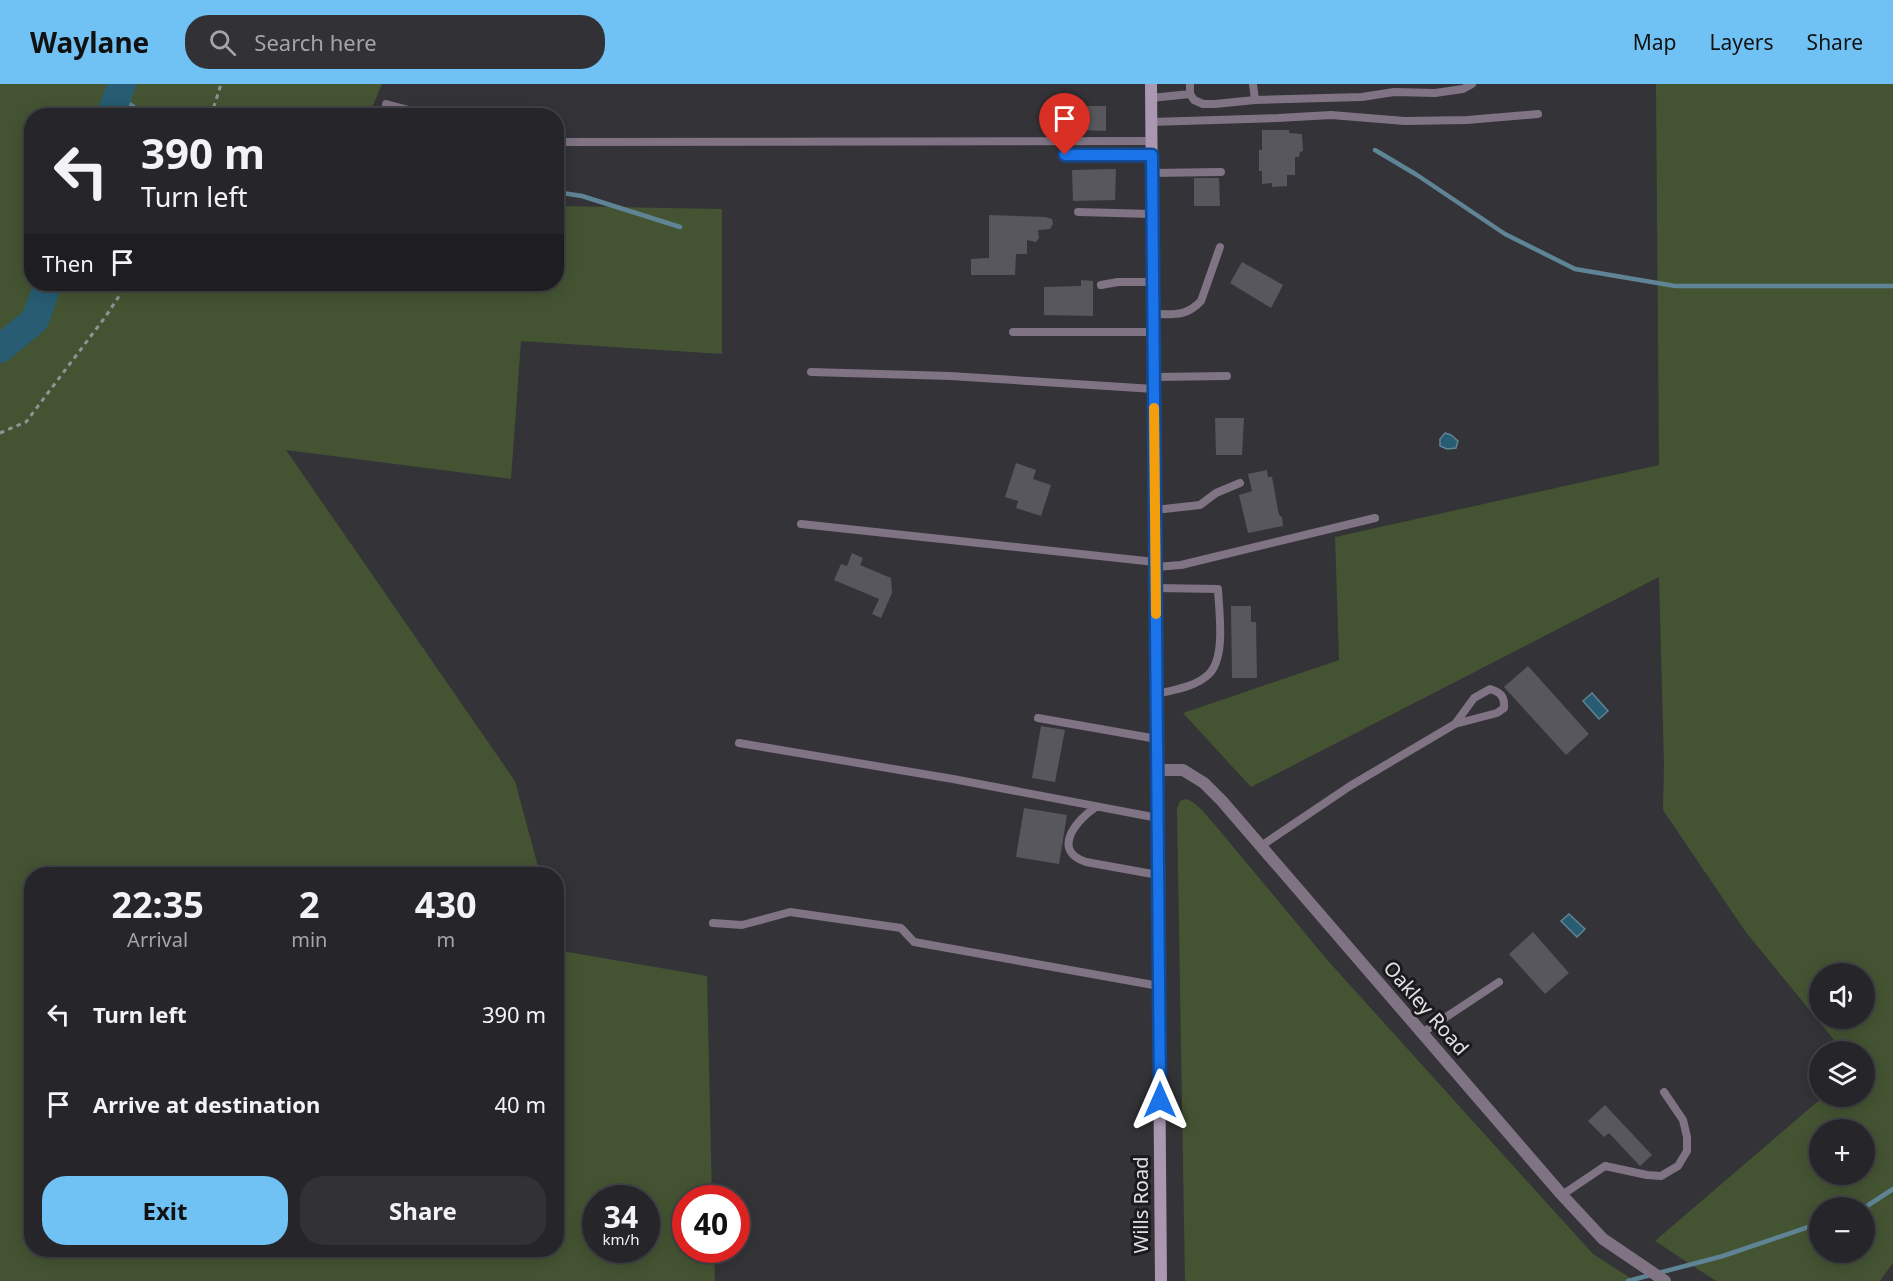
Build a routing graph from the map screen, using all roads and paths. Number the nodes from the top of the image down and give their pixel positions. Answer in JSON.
{"nodes":[{"id":1,"x":221,"y":84,"type":"edge"},
{"id":2,"x":1151,"y":84,"type":"edge"},
{"id":3,"x":1190,"y":84,"type":"edge"},
{"id":4,"x":1253,"y":84,"type":"edge"},
{"id":5,"x":1472,"y":84,"type":"edge"},
{"id":6,"x":1190,"y":94,"type":"junction"},
{"id":7,"x":1151,"y":98,"type":"junction"},
{"id":8,"x":1255,"y":100,"type":"junction"},
{"id":9,"x":386,"y":104,"type":"dead end"},
{"id":10,"x":214,"y":108,"type":"edge"},
{"id":11,"x":401,"y":108,"type":"edge"},
{"id":12,"x":1538,"y":114,"type":"dead end"},
{"id":13,"x":1151,"y":122,"type":"junction"},
{"id":14,"x":1152,"y":141,"type":"junction"},
{"id":15,"x":564,"y":142,"type":"edge"},
{"id":16,"x":1065,"y":155,"type":"dead end"},
{"id":17,"x":1152,"y":155,"type":"junction"},
{"id":18,"x":1221,"y":172,"type":"dead end"},
{"id":19,"x":1152,"y":173,"type":"junction"},
{"id":20,"x":1078,"y":212,"type":"dead end"},
{"id":21,"x":1152,"y":214,"type":"junction"},
{"id":22,"x":1221,"y":248,"type":"dead end"},
{"id":23,"x":1153,"y":282,"type":"junction"},
{"id":24,"x":1101,"y":285,"type":"dead end"},
{"id":25,"x":123,"y":291,"type":"edge"},
{"id":26,"x":1153,"y":314,"type":"junction"},
{"id":27,"x":1013,"y":332,"type":"dead end"},
{"id":28,"x":1153,"y":332,"type":"junction"},
{"id":29,"x":811,"y":372,"type":"dead end"},
{"id":30,"x":1227,"y":376,"type":"dead end"},
{"id":31,"x":1154,"y":383,"type":"junction"},
{"id":32,"x":0,"y":433,"type":"edge"},
{"id":33,"x":1240,"y":483,"type":"dead end"},
{"id":34,"x":1155,"y":510,"type":"junction"},
{"id":35,"x":1376,"y":518,"type":"dead end"},
{"id":36,"x":801,"y":524,"type":"dead end"},
{"id":37,"x":1156,"y":564,"type":"junction"},
{"id":38,"x":1156,"y":588,"type":"junction"},
{"id":39,"x":1157,"y":694,"type":"junction"},
{"id":40,"x":1038,"y":718,"type":"dead end"},
{"id":41,"x":1455,"y":724,"type":"junction"},
{"id":42,"x":1157,"y":739,"type":"junction"},
{"id":43,"x":739,"y":743,"type":"dead end"},
{"id":44,"x":1158,"y":770,"type":"junction"},
{"id":45,"x":1096,"y":807,"type":"junction"},
{"id":46,"x":1158,"y":819,"type":"junction"},
{"id":47,"x":1261,"y":846,"type":"junction"},
{"id":48,"x":1158,"y":875,"type":"junction"},
{"id":49,"x":713,"y":923,"type":"dead end"},
{"id":50,"x":1498,"y":982,"type":"dead end"},
{"id":51,"x":1160,"y":986,"type":"junction"},
{"id":52,"x":1422,"y":1033,"type":"junction"},
{"id":53,"x":1664,"y":1092,"type":"dead end"},
{"id":54,"x":1562,"y":1195,"type":"junction"},
{"id":55,"x":1161,"y":1281,"type":"edge"},
{"id":56,"x":1665,"y":1281,"type":"edge"}],
"edges":[{"from":1,"to":10,"type":"path"},
{"from":2,"to":7,"type":"street","name":"Wills Road"},
{"from":3,"to":6,"type":"lane"},
{"from":4,"to":8,"type":"lane"},
{"from":5,"to":8,"type":"lane"},
{"from":6,"to":7,"type":"lane"},
{"from":6,"to":8,"type":"lane"},
{"from":7,"to":13,"type":"street","name":"Wills Road"},
{"from":9,"to":11,"type":"lane"},
{"from":12,"to":13,"type":"lane"},
{"from":13,"to":14,"type":"street","name":"Wills Road"},
{"from":14,"to":15,"type":"lane"},
{"from":14,"to":17,"type":"street","name":"Wills Road"},
{"from":16,"to":17,"type":"lane"},
{"from":17,"to":19,"type":"street","name":"Wills Road"},
{"from":18,"to":19,"type":"lane"},
{"from":19,"to":21,"type":"street","name":"Wills Road"},
{"from":20,"to":21,"type":"lane"},
{"from":21,"to":23,"type":"street","name":"Wills Road"},
{"from":22,"to":26,"type":"lane"},
{"from":23,"to":24,"type":"lane"},
{"from":23,"to":26,"type":"street","name":"Wills Road"},
{"from":25,"to":32,"type":"path"},
{"from":26,"to":28,"type":"street","name":"Wills Road"},
{"from":27,"to":28,"type":"lane"},
{"from":28,"to":31,"type":"street","name":"Wills Road"},
{"from":29,"to":31,"type":"lane"},
{"from":30,"to":31,"type":"lane"},
{"from":31,"to":34,"type":"street","name":"Wills Road"},
{"from":33,"to":34,"type":"lane"},
{"from":34,"to":37,"type":"street","name":"Wills Road"},
{"from":35,"to":37,"type":"lane"},
{"from":36,"to":37,"type":"lane"},
{"from":37,"to":38,"type":"street","name":"Wills Road"},
{"from":38,"to":39,"type":"street","name":"Wills Road"},
{"from":38,"to":39,"type":"lane"},
{"from":39,"to":42,"type":"street","name":"Wills Road"},
{"from":40,"to":42,"type":"lane"},
{"from":41,"to":41,"type":"lane"},
{"from":41,"to":47,"type":"lane"},
{"from":42,"to":44,"type":"street","name":"Wills Road"},
{"from":43,"to":45,"type":"lane"},
{"from":44,"to":46,"type":"street","name":"Wills Road"},
{"from":44,"to":47,"type":"street","name":"Oakley Road"},
{"from":45,"to":46,"type":"lane"},
{"from":45,"to":48,"type":"lane"},
{"from":46,"to":48,"type":"street","name":"Wills Road"},
{"from":47,"to":52,"type":"street","name":"Oakley Road"},
{"from":48,"to":51,"type":"street","name":"Wills Road"},
{"from":49,"to":51,"type":"lane"},
{"from":50,"to":52,"type":"lane"},
{"from":51,"to":55,"type":"street","name":"Wills Road"},
{"from":52,"to":54,"type":"street","name":"Oakley Road"},
{"from":53,"to":54,"type":"lane"},
{"from":54,"to":56,"type":"street","name":"Oakley Road"}]}
